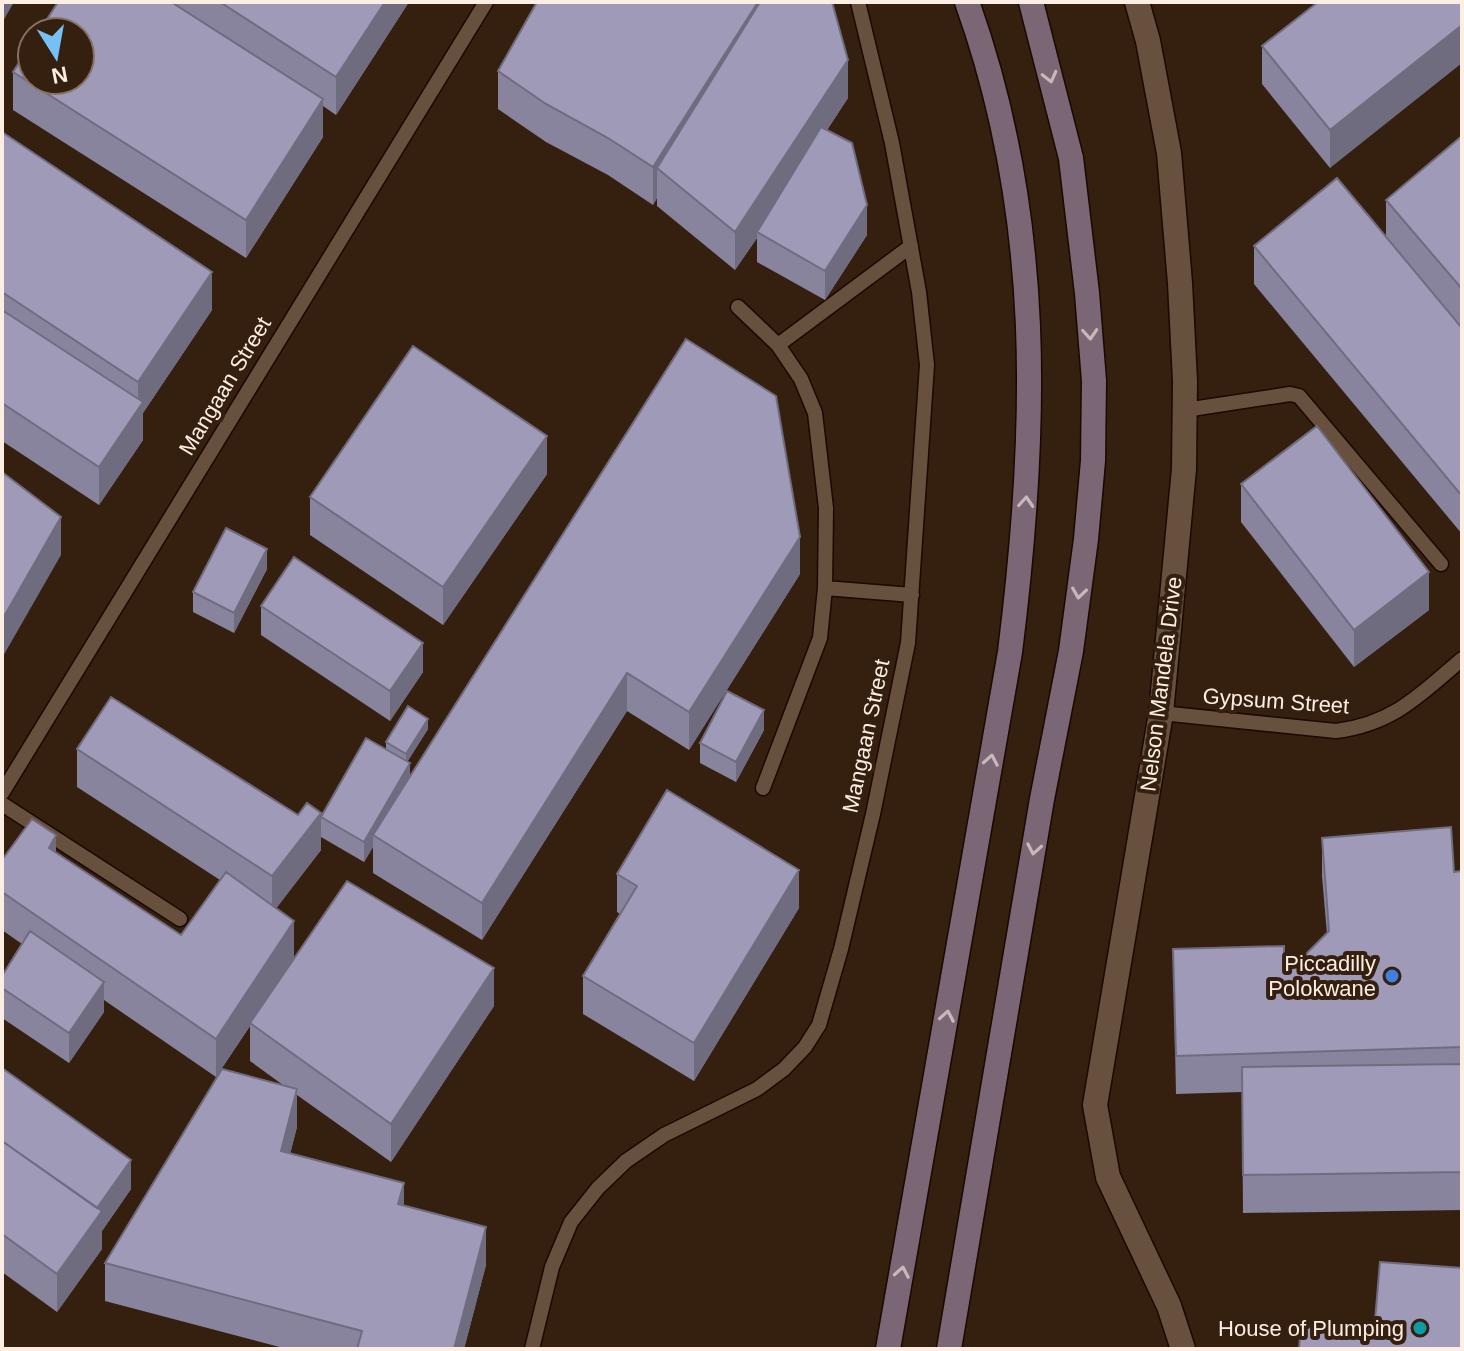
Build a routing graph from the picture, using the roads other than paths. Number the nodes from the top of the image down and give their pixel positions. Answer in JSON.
{"nodes":[{"id":1,"x":486,"y":2,"type":"edge"},
{"id":2,"x":858,"y":2,"type":"edge"},
{"id":3,"x":967,"y":2,"type":"edge"},
{"id":4,"x":1031,"y":2,"type":"edge"},
{"id":5,"x":1137,"y":2,"type":"edge"},
{"id":6,"x":911,"y":246,"type":"junction"},
{"id":7,"x":738,"y":307,"type":"dead end"},
{"id":8,"x":778,"y":345,"type":"junction"},
{"id":9,"x":1185,"y":410,"type":"junction"},
{"id":10,"x":1441,"y":564,"type":"dead end"},
{"id":11,"x":825,"y":588,"type":"junction"},
{"id":12,"x":912,"y":595,"type":"junction"},
{"id":13,"x":1462,"y":659,"type":"edge"},
{"id":14,"x":1161,"y":713,"type":"junction"},
{"id":15,"x":763,"y":788,"type":"dead end"},
{"id":16,"x":2,"y":793,"type":"edge"},
{"id":17,"x":2,"y":804,"type":"edge"},
{"id":18,"x":180,"y":919,"type":"dead end"},
{"id":19,"x":532,"y":1349,"type":"edge"},
{"id":20,"x":888,"y":1349,"type":"edge"},
{"id":21,"x":949,"y":1349,"type":"edge"},
{"id":22,"x":1183,"y":1349,"type":"edge"}],
"edges":[{"from":1,"to":16,"type":"lane","name":"Mangaan Street"},
{"from":2,"to":6,"type":"lane","name":"Mangaan Street"},
{"from":20,"to":3,"type":"main road","one_way":true},
{"from":4,"to":21,"type":"main road","one_way":true},
{"from":5,"to":9,"type":"street","name":"Nelson Mandela Drive"},
{"from":6,"to":8,"type":"lane"},
{"from":6,"to":12,"type":"lane","name":"Mangaan Street"},
{"from":7,"to":8,"type":"lane"},
{"from":8,"to":11,"type":"lane"},
{"from":9,"to":10,"type":"lane"},
{"from":9,"to":14,"type":"street","name":"Nelson Mandela Drive"},
{"from":11,"to":12,"type":"lane"},
{"from":11,"to":15,"type":"lane"},
{"from":12,"to":19,"type":"lane","name":"Mangaan Street"},
{"from":13,"to":14,"type":"lane","name":"Gypsum Street"},
{"from":14,"to":22,"type":"street","name":"Nelson Mandela Drive"},
{"from":17,"to":18,"type":"lane"}]}
